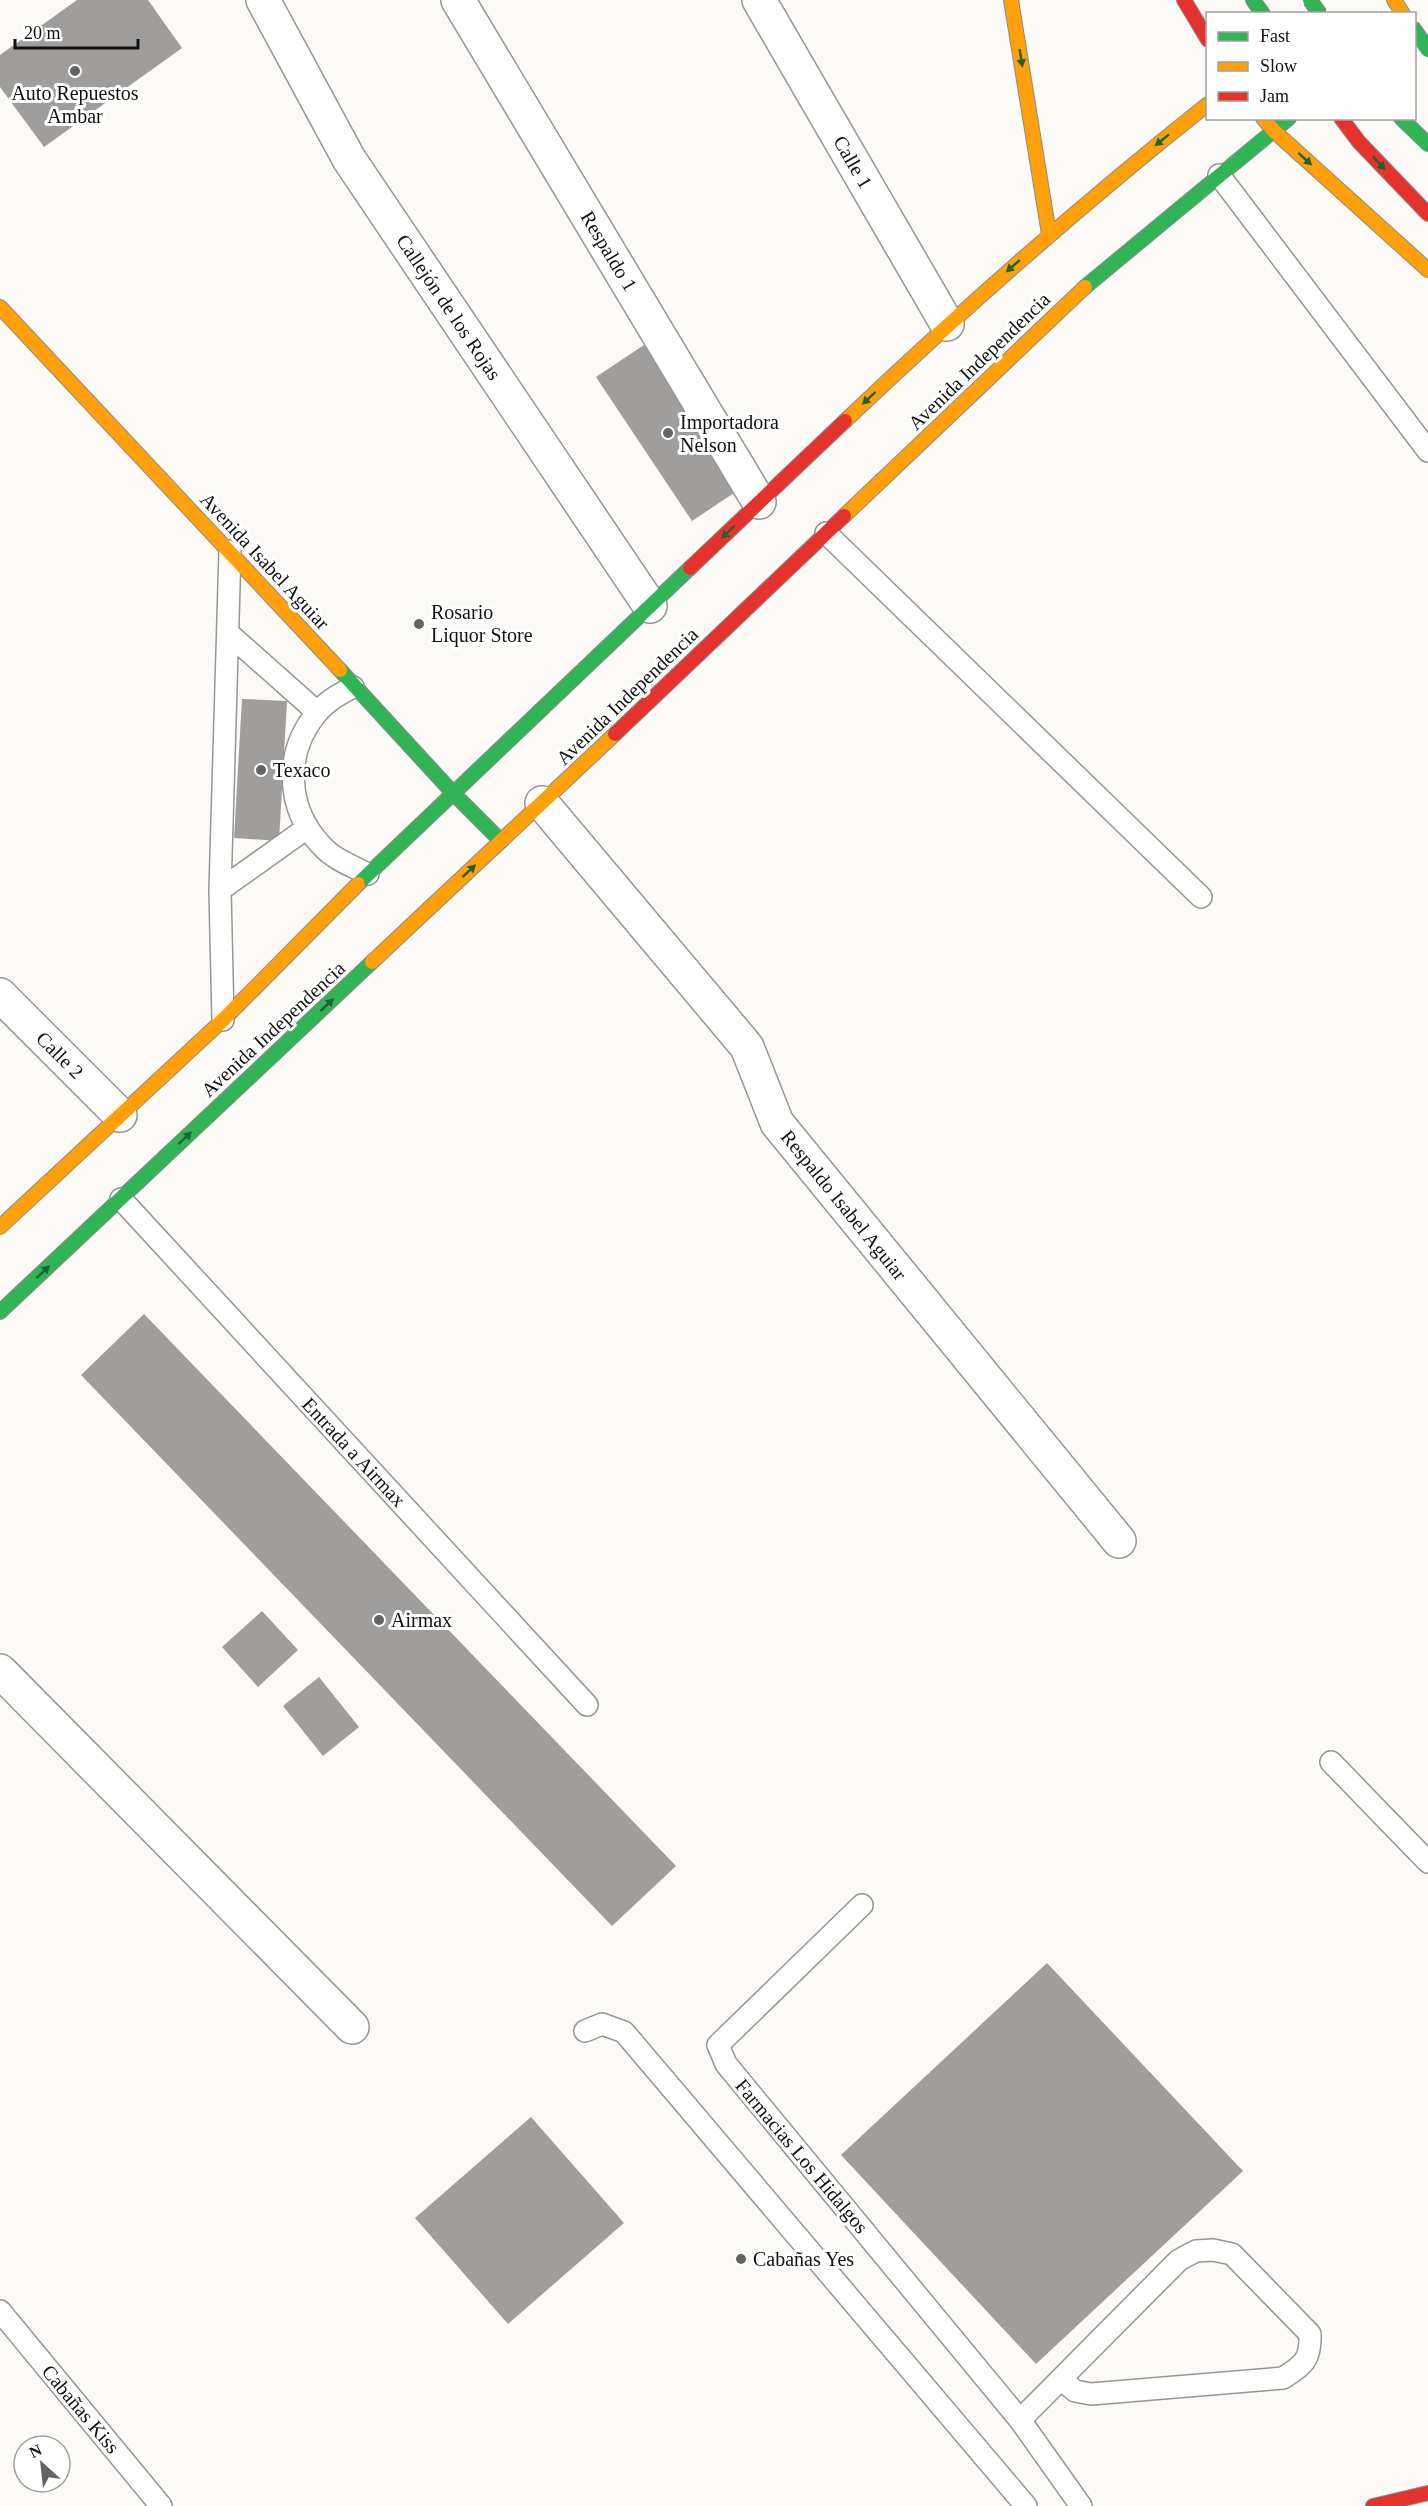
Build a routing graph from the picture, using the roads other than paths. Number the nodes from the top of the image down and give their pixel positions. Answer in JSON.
{"nodes":[{"id":1,"x":263,"y":0,"type":"edge"},
{"id":2,"x":458,"y":0,"type":"edge"},
{"id":3,"x":759,"y":0,"type":"edge"},
{"id":4,"x":1011,"y":0,"type":"edge"},
{"id":5,"x":1184,"y":0,"type":"edge"},
{"id":6,"x":1333,"y":0,"type":"edge"},
{"id":7,"x":1320,"y":12,"type":"edge"},
{"id":8,"x":1417,"y":25,"type":"edge"},
{"id":9,"x":1206,"y":37,"type":"edge"},
{"id":10,"x":1428,"y":49,"type":"edge"},
{"id":11,"x":1206,"y":106,"type":"edge"},
{"id":12,"x":1265,"y":120,"type":"edge"},
{"id":13,"x":1287,"y":120,"type":"edge"},
{"id":14,"x":1342,"y":120,"type":"edge"},
{"id":15,"x":1403,"y":120,"type":"edge"},
{"id":16,"x":1274,"y":131,"type":"junction"},
{"id":17,"x":1428,"y":144,"type":"edge"},
{"id":18,"x":1219,"y":175,"type":"junction"},
{"id":19,"x":1428,"y":214,"type":"edge"},
{"id":20,"x":1049,"y":234,"type":"junction"},
{"id":21,"x":1428,"y":270,"type":"edge"},
{"id":22,"x":0,"y":307,"type":"edge"},
{"id":23,"x":947,"y":324,"type":"junction"},
{"id":24,"x":1428,"y":451,"type":"edge"},
{"id":25,"x":759,"y":502,"type":"junction"},
{"id":26,"x":826,"y":533,"type":"junction"},
{"id":27,"x":230,"y":551,"type":"junction"},
{"id":28,"x":650,"y":606,"type":"junction"},
{"id":29,"x":228,"y":633,"type":"junction"},
{"id":30,"x":353,"y":687,"type":"junction"},
{"id":31,"x":317,"y":712,"type":"junction"},
{"id":32,"x":453,"y":793,"type":"junction"},
{"id":33,"x":542,"y":803,"type":"junction"},
{"id":34,"x":308,"y":828,"type":"junction"},
{"id":35,"x":501,"y":842,"type":"junction"},
{"id":36,"x":368,"y":874,"type":"junction"},
{"id":37,"x":220,"y":890,"type":"junction"},
{"id":38,"x":1201,"y":897,"type":"dead end"},
{"id":39,"x":0,"y":996,"type":"edge"},
{"id":40,"x":223,"y":1020,"type":"junction"},
{"id":41,"x":120,"y":1115,"type":"junction"},
{"id":42,"x":121,"y":1199,"type":"junction"},
{"id":43,"x":0,"y":1227,"type":"edge"},
{"id":44,"x":0,"y":1312,"type":"edge"},
{"id":45,"x":1119,"y":1541,"type":"dead end"},
{"id":46,"x":0,"y":1671,"type":"edge"},
{"id":47,"x":587,"y":1705,"type":"dead end"},
{"id":48,"x":1331,"y":1762,"type":"dead end"},
{"id":49,"x":1428,"y":1862,"type":"edge"},
{"id":50,"x":862,"y":1905,"type":"dead end"},
{"id":51,"x":352,"y":2027,"type":"dead end"},
{"id":52,"x":585,"y":2031,"type":"dead end"},
{"id":53,"x":0,"y":2311,"type":"edge"},
{"id":54,"x":1061,"y":2379,"type":"junction"},
{"id":55,"x":1020,"y":2420,"type":"junction"},
{"id":56,"x":1428,"y":2493,"type":"edge"},
{"id":57,"x":161,"y":2506,"type":"edge"},
{"id":58,"x":1026,"y":2506,"type":"edge"},
{"id":59,"x":1081,"y":2506,"type":"edge"},
{"id":60,"x":1373,"y":2506,"type":"edge"}],
"edges":[{"from":1,"to":28,"type":"street","name":"Callejón de los Rojas"},
{"from":2,"to":25,"type":"street","name":"Respaldo 1"},
{"from":3,"to":23,"type":"street","name":"Calle 1"},
{"from":4,"to":20,"type":"main road","one_way":true},
{"from":5,"to":9,"type":"main road"},
{"from":6,"to":7,"type":"main road"},
{"from":8,"to":10,"type":"main road"},
{"from":11,"to":20,"type":"main road","name":"Avenida Independencia","one_way":true},
{"from":12,"to":16,"type":"main road"},
{"from":13,"to":16,"type":"main road","name":"Avenida Independencia"},
{"from":14,"to":19,"type":"main road","one_way":true},
{"from":15,"to":17,"type":"main road"},
{"from":16,"to":18,"type":"main road","name":"Avenida Independencia"},
{"from":16,"to":21,"type":"main road","one_way":true},
{"from":18,"to":24,"type":"lane"},
{"from":18,"to":26,"type":"main road","name":"Avenida Independencia"},
{"from":20,"to":23,"type":"main road","name":"Avenida Independencia","one_way":true},
{"from":22,"to":27,"type":"main road","name":"Avenida Isabel Aguiar"},
{"from":23,"to":25,"type":"main road","name":"Avenida Independencia","one_way":true},
{"from":25,"to":28,"type":"main road","name":"Avenida Independencia","one_way":true},
{"from":26,"to":33,"type":"main road","name":"Avenida Independencia"},
{"from":26,"to":38,"type":"lane"},
{"from":27,"to":29,"type":"lane"},
{"from":27,"to":30,"type":"main road","name":"Avenida Isabel Aguiar"},
{"from":28,"to":32,"type":"main road","name":"Avenida Independencia"},
{"from":29,"to":31,"type":"lane"},
{"from":29,"to":37,"type":"lane"},
{"from":30,"to":31,"type":"lane"},
{"from":30,"to":32,"type":"main road","name":"Avenida Isabel Aguiar"},
{"from":31,"to":34,"type":"lane"},
{"from":32,"to":35,"type":"main road","name":"Avenida Isabel Aguiar"},
{"from":32,"to":36,"type":"main road","name":"Avenida Independencia"},
{"from":33,"to":35,"type":"main road","name":"Avenida Independencia"},
{"from":33,"to":45,"type":"street","name":"Respaldo Isabel Aguiar"},
{"from":34,"to":36,"type":"lane"},
{"from":34,"to":37,"type":"lane"},
{"from":42,"to":35,"type":"main road","name":"Avenida Independencia","one_way":true},
{"from":36,"to":40,"type":"main road","name":"Avenida Independencia"},
{"from":37,"to":40,"type":"lane"},
{"from":39,"to":41,"type":"street","name":"Calle 2"},
{"from":40,"to":41,"type":"main road","name":"Avenida Independencia"},
{"from":41,"to":43,"type":"main road","name":"Avenida Independencia"},
{"from":44,"to":42,"type":"main road","name":"Avenida Independencia","one_way":true},
{"from":42,"to":47,"type":"lane","name":"Entrada a Airmax"},
{"from":46,"to":51,"type":"street"},
{"from":48,"to":49,"type":"lane"},
{"from":50,"to":55,"type":"lane","name":"Farmacias Los Hidalgos"},
{"from":52,"to":58,"type":"lane"},
{"from":53,"to":57,"type":"lane","name":"Cabañas Kiss"},
{"from":54,"to":54,"type":"lane"},
{"from":54,"to":55,"type":"lane"},
{"from":55,"to":59,"type":"lane"},
{"from":56,"to":60,"type":"main road"}]}
